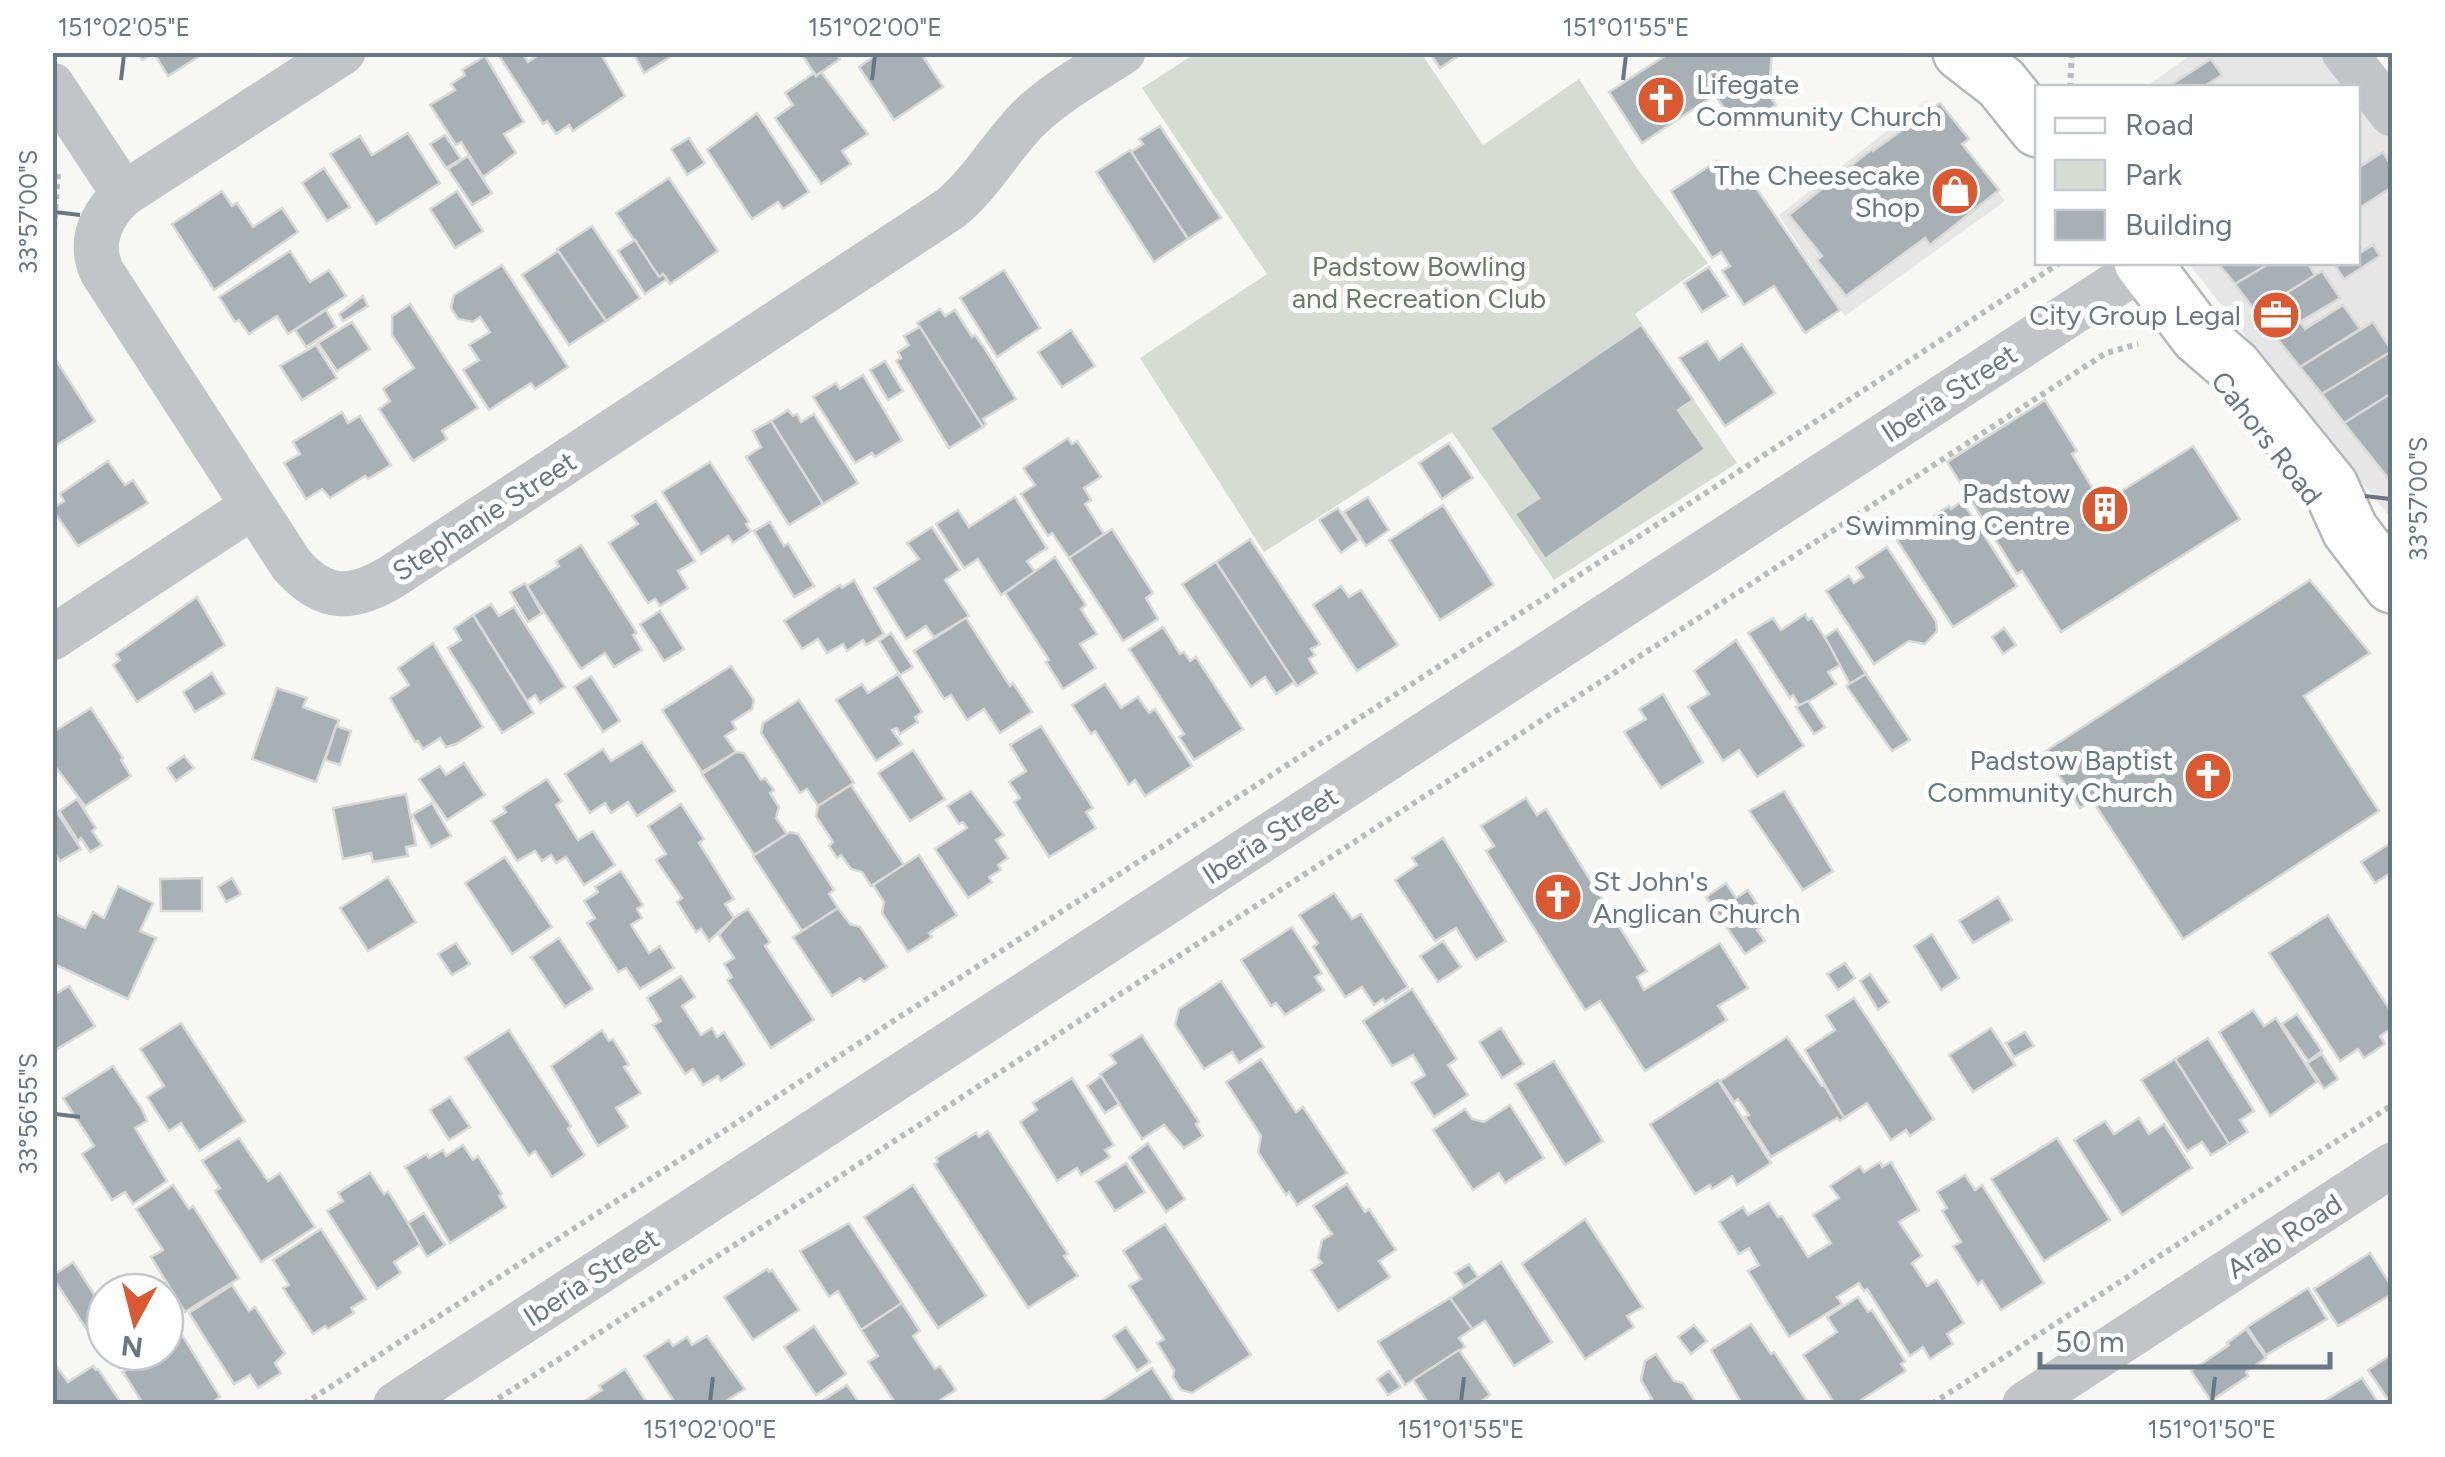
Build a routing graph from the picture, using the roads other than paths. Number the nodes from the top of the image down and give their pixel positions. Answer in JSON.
{"nodes":[{"id":1,"x":343,"y":52,"type":"edge"},
{"id":2,"x":1123,"y":52,"type":"edge"},
{"id":3,"x":2344,"y":52,"type":"edge"},
{"id":4,"x":1983,"y":63,"type":"edge"},
{"id":5,"x":52,"y":85,"type":"edge"},
{"id":6,"x":2392,"y":114,"type":"edge"},
{"id":7,"x":2035,"y":125,"type":"edge"},
{"id":8,"x":124,"y":194,"type":"junction"},
{"id":9,"x":2141,"y":265,"type":"edge"},
{"id":10,"x":2144,"y":265,"type":"edge"},
{"id":11,"x":252,"y":508,"type":"junction"},
{"id":12,"x":2392,"y":585,"type":"edge"},
{"id":13,"x":52,"y":638,"type":"edge"},
{"id":14,"x":2392,"y":1165,"type":"edge"},
{"id":15,"x":396,"y":1404,"type":"edge"},
{"id":16,"x":2025,"y":1404,"type":"edge"}],
"edges":[{"from":1,"to":8,"type":"street"},
{"from":2,"to":11,"type":"street","name":"Stephanie Street"},
{"from":3,"to":6,"type":"street"},
{"from":4,"to":7,"type":"main road"},
{"from":5,"to":8,"type":"street"},
{"from":8,"to":11,"type":"street","name":"Stephanie Street"},
{"from":9,"to":15,"type":"street","name":"Iberia Street"},
{"from":10,"to":12,"type":"main road","name":"Cahors Road"},
{"from":11,"to":13,"type":"street"},
{"from":14,"to":16,"type":"street","name":"Arab Road"}]}
